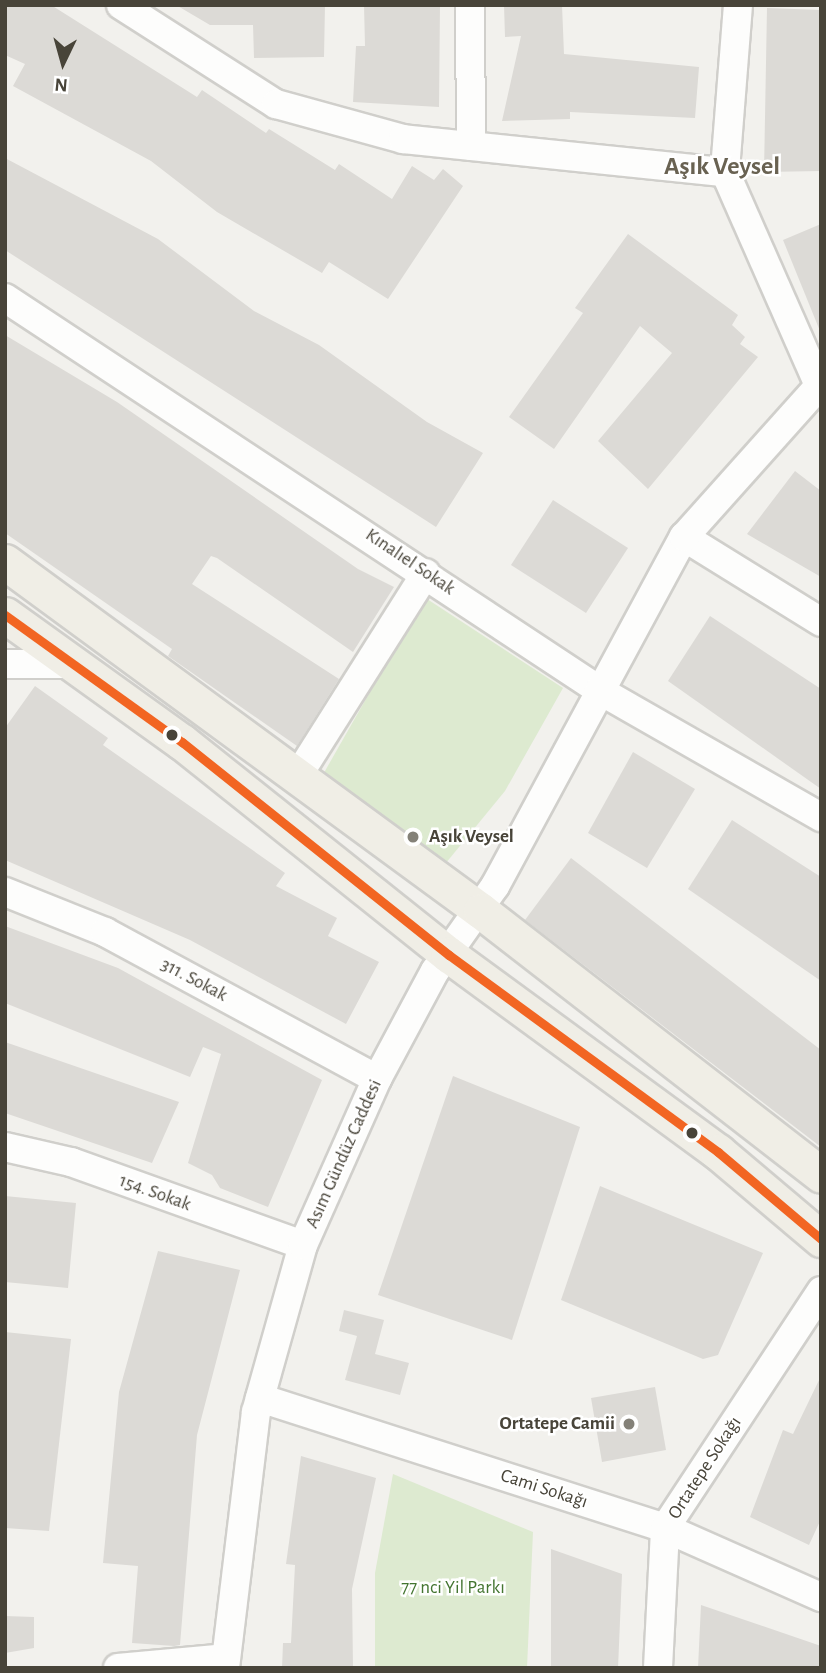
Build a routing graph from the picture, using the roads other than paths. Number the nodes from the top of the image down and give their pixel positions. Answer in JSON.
{"nodes":[{"id":1,"x":121,"y":5,"type":"edge"},
{"id":2,"x":470,"y":5,"type":"edge"},
{"id":3,"x":738,"y":5,"type":"edge"},
{"id":4,"x":471,"y":145,"type":"junction"},
{"id":5,"x":725,"y":172,"type":"junction"},
{"id":6,"x":5,"y":298,"type":"edge"},
{"id":7,"x":820,"y":384,"type":"edge"},
{"id":8,"x":684,"y":537,"type":"junction"},
{"id":9,"x":5,"y":562,"type":"edge"},
{"id":10,"x":426,"y":573,"type":"junction"},
{"id":11,"x":5,"y":615,"type":"edge"},
{"id":12,"x":821,"y":622,"type":"edge"},
{"id":13,"x":5,"y":664,"type":"edge"},
{"id":14,"x":76,"y":664,"type":"junction"},
{"id":15,"x":599,"y":690,"type":"junction"},
{"id":16,"x":297,"y":777,"type":"junction"},
{"id":17,"x":821,"y":817,"type":"edge"},
{"id":18,"x":5,"y":892,"type":"edge"},
{"id":19,"x":481,"y":911,"type":"junction"},
{"id":20,"x":449,"y":955,"type":"junction"},
{"id":21,"x":377,"y":1079,"type":"junction"},
{"id":22,"x":5,"y":1147,"type":"edge"},
{"id":23,"x":821,"y":1175,"type":"edge"},
{"id":24,"x":821,"y":1239,"type":"edge"},
{"id":25,"x":303,"y":1245,"type":"junction"},
{"id":26,"x":821,"y":1291,"type":"edge"},
{"id":27,"x":260,"y":1398,"type":"junction"},
{"id":28,"x":665,"y":1528,"type":"junction"},
{"id":29,"x":821,"y":1597,"type":"edge"},
{"id":30,"x":225,"y":1663,"type":"edge"},
{"id":31,"x":118,"y":1668,"type":"edge"},
{"id":32,"x":658,"y":1668,"type":"edge"}],
"edges":[{"from":1,"to":4,"type":"street"},
{"from":2,"to":4,"type":"street"},
{"from":3,"to":5,"type":"street"},
{"from":4,"to":5,"type":"street"},
{"from":5,"to":7,"type":"street"},
{"from":6,"to":10,"type":"street","name":"Kınalıel Sokak"},
{"from":7,"to":8,"type":"street","name":"Asım Gündüz Caddesi"},
{"from":8,"to":12,"type":"street"},
{"from":8,"to":15,"type":"street","name":"Asım Gündüz Caddesi"},
{"from":9,"to":16,"type":"main road"},
{"from":10,"to":15,"type":"street","name":"Kınalıel Sokak"},
{"from":10,"to":16,"type":"street"},
{"from":11,"to":14,"type":"main road"},
{"from":13,"to":14,"type":"street"},
{"from":14,"to":20,"type":"main road"},
{"from":15,"to":17,"type":"street","name":"Kınalıel Sokak"},
{"from":15,"to":19,"type":"street","name":"Asım Gündüz Caddesi"},
{"from":16,"to":19,"type":"main road"},
{"from":18,"to":21,"type":"street","name":"311. Sokak"},
{"from":19,"to":20,"type":"street","name":"Asım Gündüz Caddesi"},
{"from":19,"to":23,"type":"main road"},
{"from":20,"to":21,"type":"street","name":"Asım Gündüz Caddesi"},
{"from":20,"to":24,"type":"main road"},
{"from":21,"to":25,"type":"street","name":"Asım Gündüz Caddesi"},
{"from":22,"to":25,"type":"street","name":"154. Sokak"},
{"from":25,"to":27,"type":"street","name":"Asım Gündüz Caddesi"},
{"from":26,"to":28,"type":"street","name":"Ortatepe Sokağı"},
{"from":27,"to":28,"type":"street","name":"Cami Sokağı"},
{"from":27,"to":30,"type":"street","name":"Asım Gündüz Caddesi"},
{"from":28,"to":29,"type":"street","name":"Cami Sokağı"},
{"from":28,"to":32,"type":"street","name":"Ortatepe Sokağı"},
{"from":30,"to":31,"type":"street"}]}
